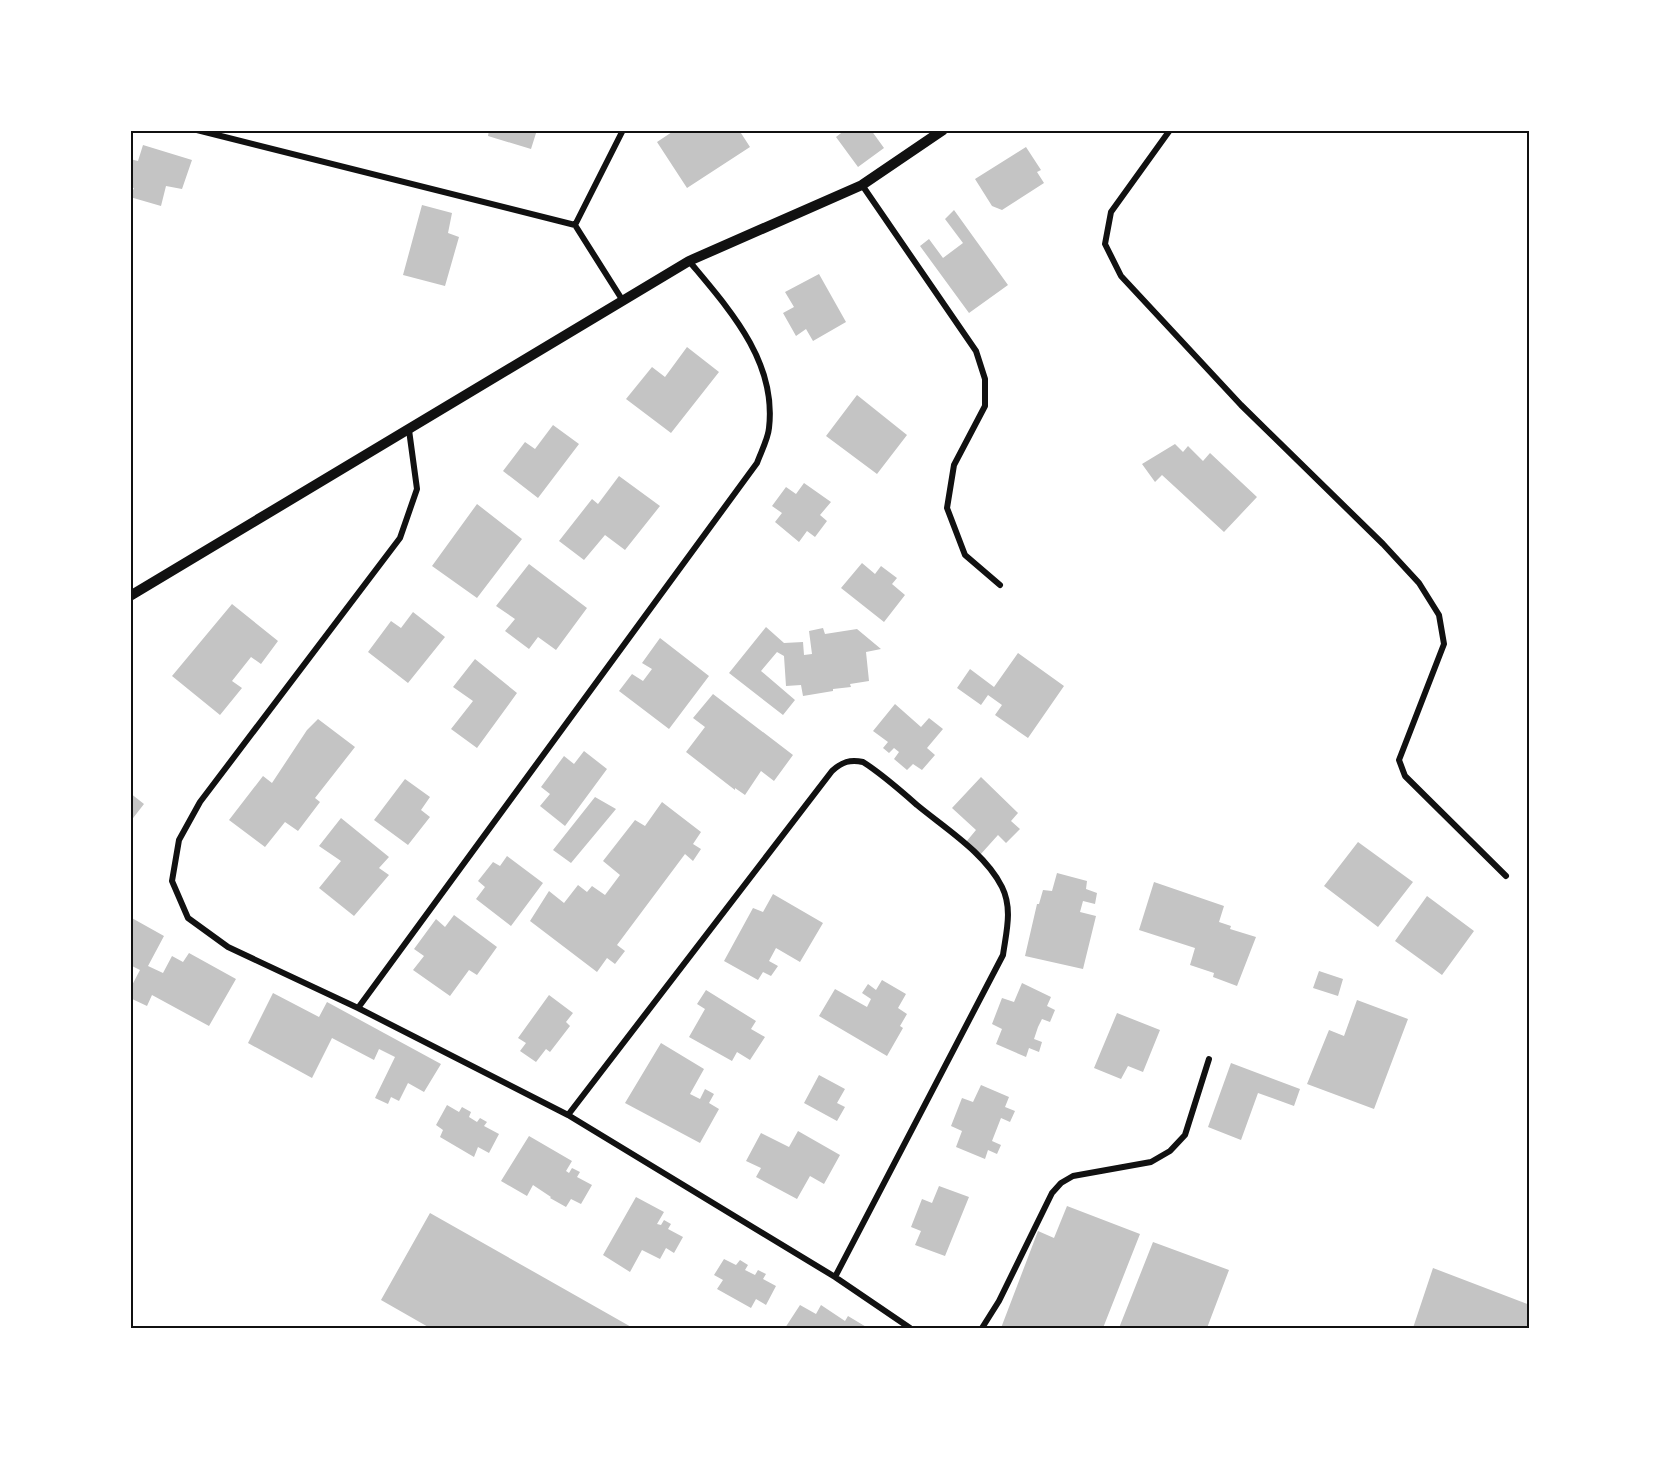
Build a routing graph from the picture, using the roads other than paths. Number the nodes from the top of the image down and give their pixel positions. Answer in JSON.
{"nodes":[{"id":1,"x":197,"y":130,"type":"edge"},
{"id":2,"x":623,"y":130,"type":"edge"},
{"id":3,"x":943,"y":130,"type":"edge"},
{"id":4,"x":1170,"y":130,"type":"edge"},
{"id":5,"x":862,"y":184,"type":"junction"},
{"id":6,"x":575,"y":225,"type":"junction"},
{"id":7,"x":689,"y":261,"type":"junction"},
{"id":8,"x":623,"y":301,"type":"junction"},
{"id":9,"x":409,"y":430,"type":"junction"},
{"id":10,"x":1000,"y":585,"type":"dead end"},
{"id":11,"x":130,"y":596,"type":"edge"},
{"id":12,"x":1506,"y":876,"type":"dead end"},
{"id":13,"x":358,"y":1008,"type":"junction"},
{"id":14,"x":1209,"y":1059,"type":"dead end"},
{"id":15,"x":568,"y":1115,"type":"junction"},
{"id":16,"x":835,"y":1277,"type":"junction"},
{"id":17,"x":910,"y":1329,"type":"edge"},
{"id":18,"x":982,"y":1329,"type":"edge"}],
"edges":[{"from":1,"to":6,"type":"street"},
{"from":2,"to":6,"type":"street"},
{"from":3,"to":5,"type":"street"},
{"from":4,"to":12,"type":"street"},
{"from":5,"to":7,"type":"street"},
{"from":5,"to":10,"type":"street"},
{"from":6,"to":8,"type":"street"},
{"from":7,"to":8,"type":"street"},
{"from":7,"to":13,"type":"street"},
{"from":8,"to":9,"type":"street"},
{"from":9,"to":11,"type":"street"},
{"from":9,"to":13,"type":"street"},
{"from":13,"to":15,"type":"street"},
{"from":14,"to":18,"type":"street"},
{"from":15,"to":16,"type":"street"},
{"from":15,"to":16,"type":"street"},
{"from":16,"to":17,"type":"street"}]}
